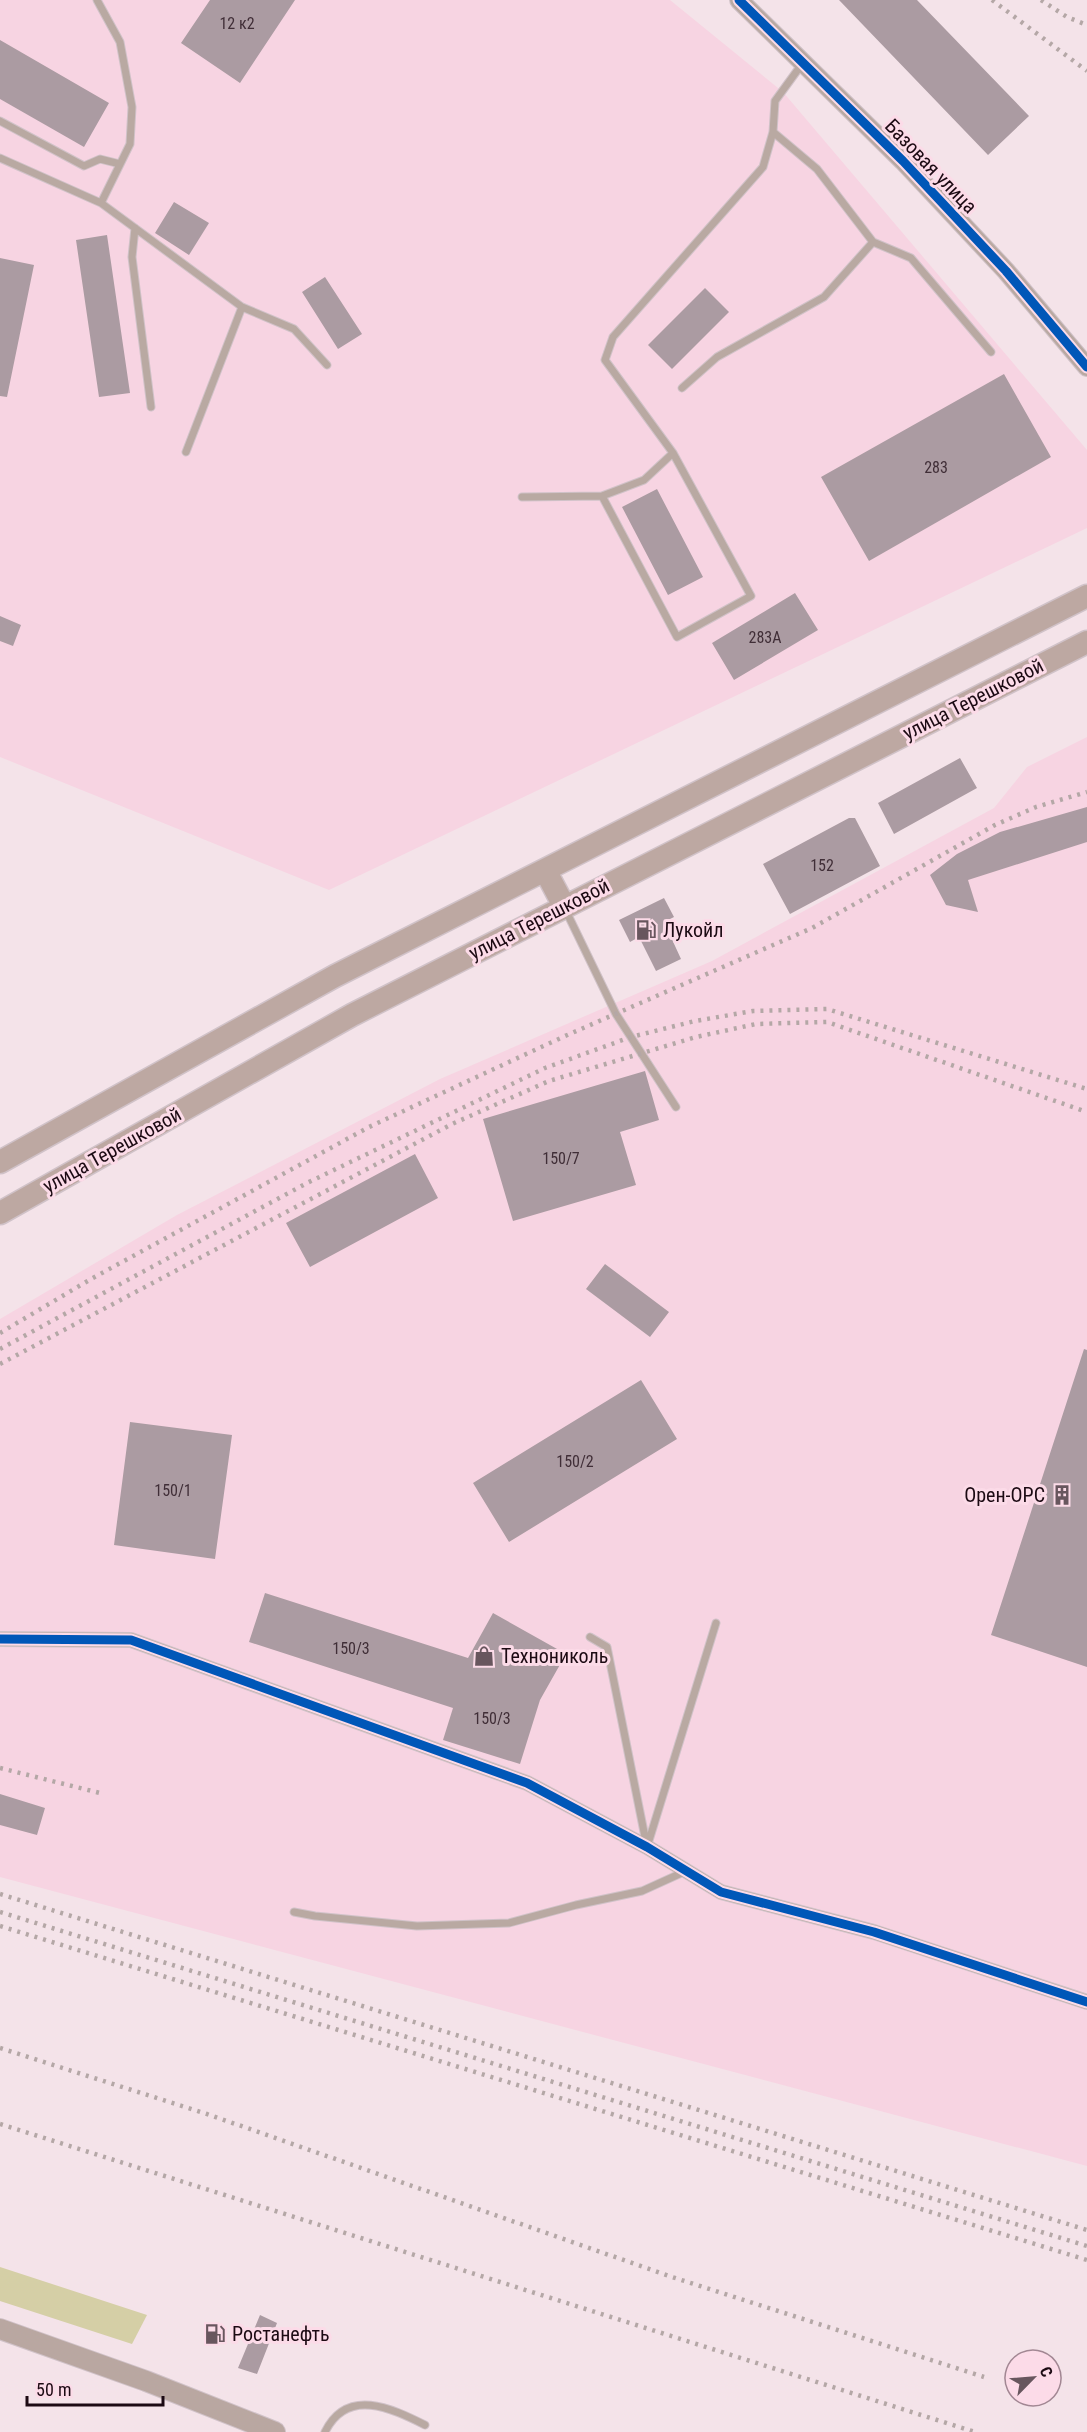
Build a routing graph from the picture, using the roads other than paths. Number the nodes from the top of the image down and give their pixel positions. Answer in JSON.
{"nodes":[{"id":1,"x":97,"y":0,"type":"edge"},
{"id":2,"x":739,"y":0,"type":"edge"},
{"id":3,"x":804,"y":62,"type":"junction"},
{"id":4,"x":0,"y":122,"type":"edge"},
{"id":5,"x":773,"y":132,"type":"junction"},
{"id":6,"x":0,"y":158,"type":"edge"},
{"id":7,"x":120,"y":164,"type":"junction"},
{"id":8,"x":100,"y":203,"type":"junction"},
{"id":9,"x":135,"y":228,"type":"junction"},
{"id":10,"x":873,"y":242,"type":"junction"},
{"id":11,"x":242,"y":307,"type":"junction"},
{"id":12,"x":991,"y":352,"type":"dead end"},
{"id":13,"x":327,"y":364,"type":"dead end"},
{"id":14,"x":1087,"y":367,"type":"edge"},
{"id":15,"x":682,"y":388,"type":"dead end"},
{"id":16,"x":151,"y":407,"type":"dead end"},
{"id":17,"x":186,"y":452,"type":"dead end"},
{"id":18,"x":673,"y":453,"type":"junction"},
{"id":19,"x":602,"y":496,"type":"junction"},
{"id":20,"x":522,"y":497,"type":"dead end"},
{"id":21,"x":1087,"y":596,"type":"edge"},
{"id":22,"x":1087,"y":642,"type":"edge"},
{"id":23,"x":545,"y":870,"type":"junction"},
{"id":24,"x":564,"y":906,"type":"junction"},
{"id":25,"x":676,"y":1107,"type":"dead end"},
{"id":26,"x":0,"y":1162,"type":"edge"},
{"id":27,"x":0,"y":1213,"type":"edge"},
{"id":28,"x":716,"y":1623,"type":"dead end"},
{"id":29,"x":590,"y":1637,"type":"dead end"},
{"id":30,"x":0,"y":1639,"type":"edge"},
{"id":31,"x":646,"y":1847,"type":"junction"},
{"id":32,"x":686,"y":1871,"type":"junction"},
{"id":33,"x":294,"y":1912,"type":"dead end"},
{"id":34,"x":1087,"y":2002,"type":"edge"},
{"id":35,"x":0,"y":2329,"type":"edge"},
{"id":36,"x":426,"y":2425,"type":"dead end"},
{"id":37,"x":275,"y":2432,"type":"edge"},
{"id":38,"x":325,"y":2432,"type":"edge"}],
"edges":[{"from":1,"to":7,"type":"lane"},
{"from":2,"to":3,"type":"street","name":"Базовая улица"},
{"from":3,"to":5,"type":"lane"},
{"from":3,"to":14,"type":"street","name":"Базовая улица"},
{"from":4,"to":7,"type":"lane"},
{"from":5,"to":10,"type":"lane"},
{"from":5,"to":18,"type":"lane"},
{"from":6,"to":8,"type":"lane"},
{"from":7,"to":8,"type":"lane"},
{"from":8,"to":9,"type":"lane"},
{"from":9,"to":11,"type":"lane"},
{"from":9,"to":16,"type":"lane"},
{"from":10,"to":12,"type":"lane"},
{"from":10,"to":15,"type":"lane"},
{"from":11,"to":13,"type":"lane"},
{"from":11,"to":17,"type":"lane"},
{"from":18,"to":19,"type":"lane"},
{"from":18,"to":19,"type":"lane"},
{"from":19,"to":20,"type":"lane"},
{"from":21,"to":23,"type":"main road","name":"улица Терешковой"},
{"from":22,"to":24,"type":"main road","name":"улица Терешковой"},
{"from":23,"to":24,"type":"main road"},
{"from":23,"to":26,"type":"main road","name":"улица Терешковой"},
{"from":24,"to":25,"type":"lane"},
{"from":24,"to":27,"type":"main road","name":"улица Терешковой"},
{"from":28,"to":31,"type":"lane"},
{"from":29,"to":31,"type":"lane"},
{"from":30,"to":31,"type":"street"},
{"from":31,"to":32,"type":"street"},
{"from":32,"to":33,"type":"lane"},
{"from":32,"to":34,"type":"street"},
{"from":35,"to":37,"type":"main road"},
{"from":36,"to":38,"type":"lane"}]}
